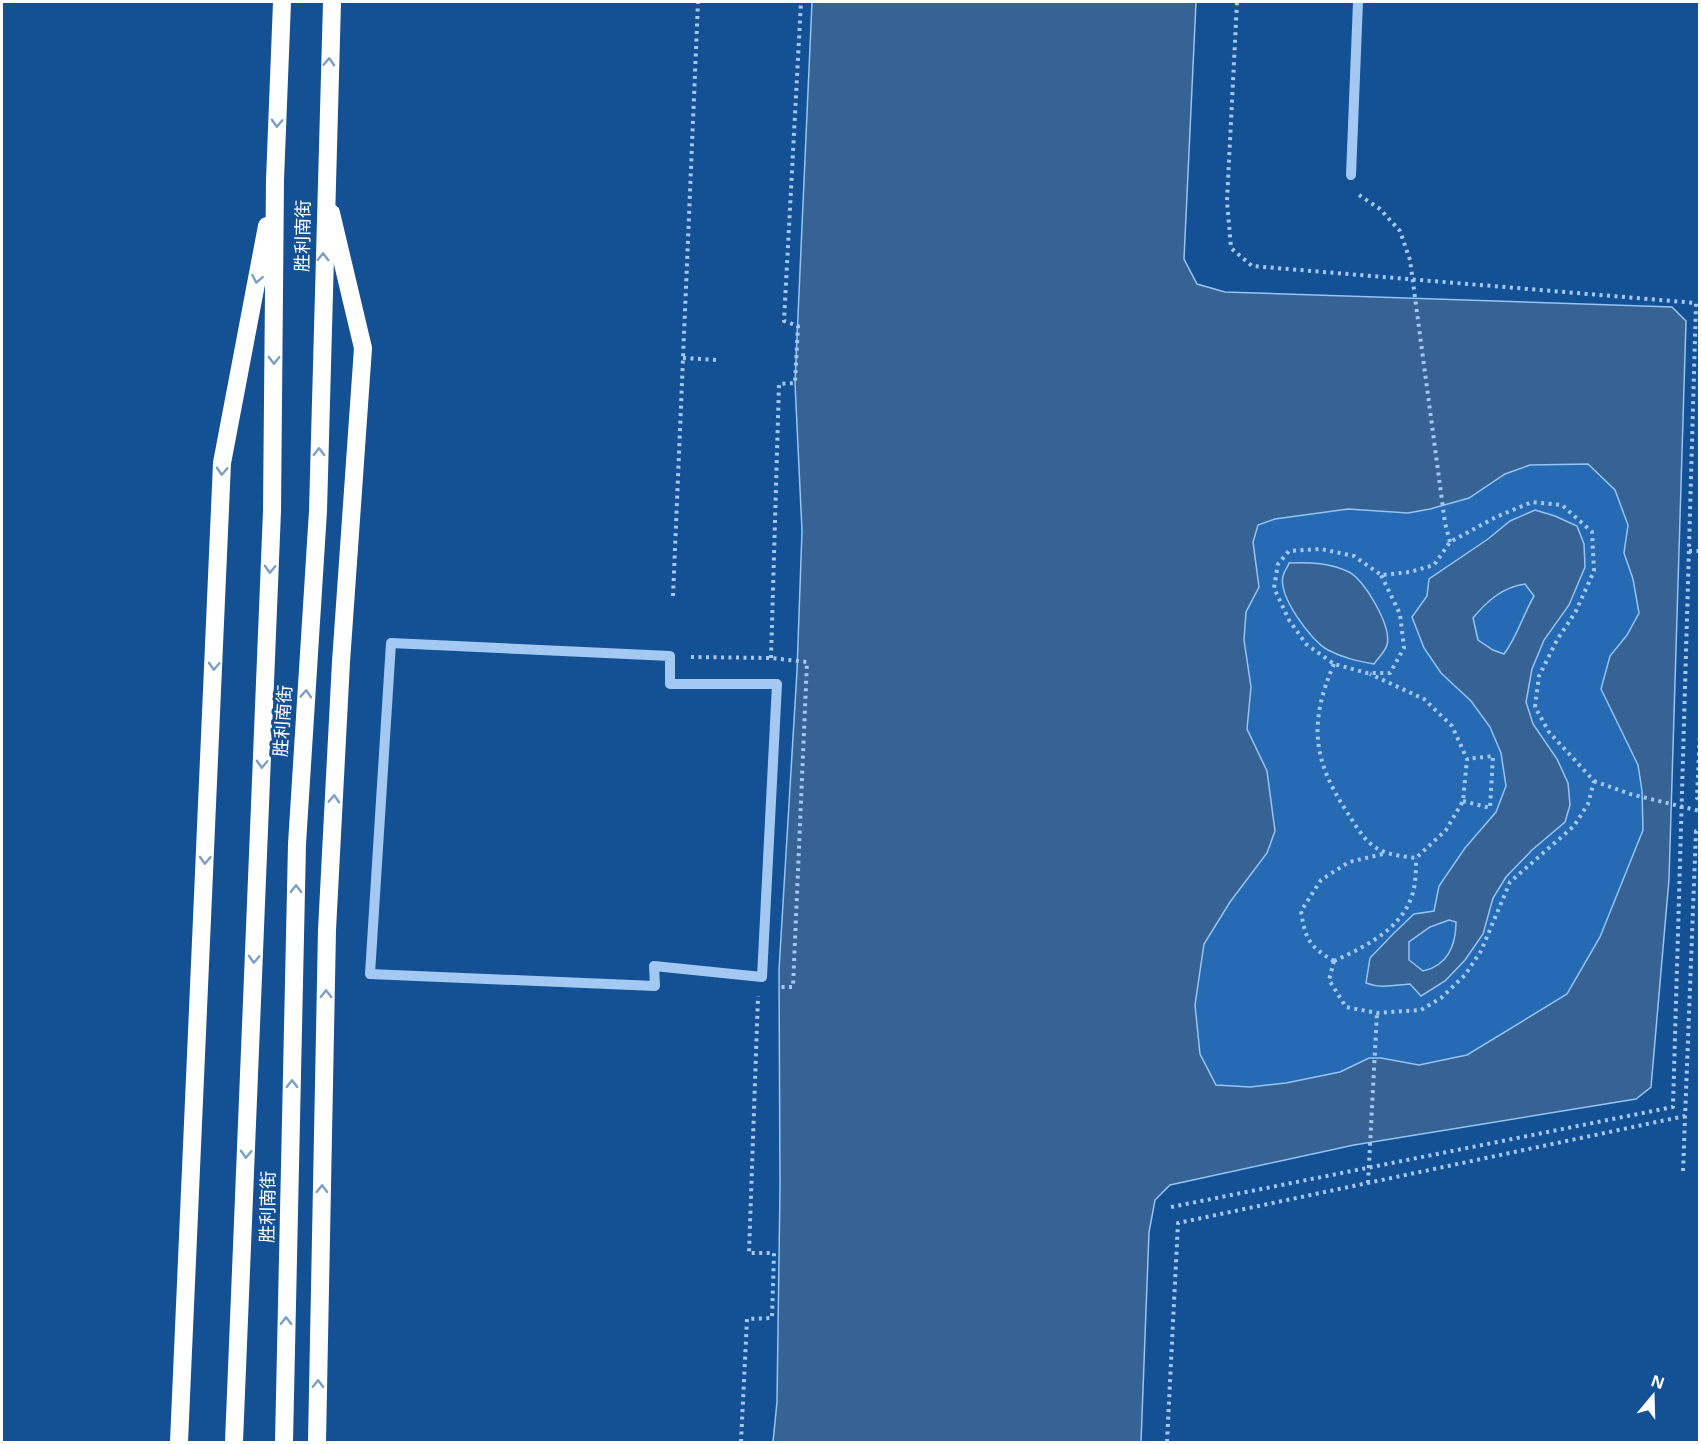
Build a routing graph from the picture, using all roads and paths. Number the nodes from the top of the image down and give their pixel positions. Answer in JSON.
{"nodes":[{"id":1,"x":282,"y":2,"type":"edge"},
{"id":2,"x":332,"y":2,"type":"edge"},
{"id":3,"x":698,"y":2,"type":"edge"},
{"id":4,"x":801,"y":2,"type":"edge"},
{"id":5,"x":1237,"y":2,"type":"edge"},
{"id":6,"x":1358,"y":2,"type":"edge"},
{"id":7,"x":1351,"y":175,"type":"joint"},
{"id":8,"x":275,"y":180,"type":"junction"},
{"id":9,"x":325,"y":189,"type":"junction"},
{"id":10,"x":1413,"y":279,"type":"junction"},
{"id":11,"x":683,"y":358,"type":"junction"},
{"id":12,"x":1697,"y":358,"type":"edge"},
{"id":13,"x":718,"y":360,"type":"dead end"},
{"id":14,"x":1450,"y":542,"type":"junction"},
{"id":15,"x":1689,"y":551,"type":"junction"},
{"id":16,"x":1700,"y":551,"type":"edge"},
{"id":17,"x":1381,"y":575,"type":"junction"},
{"id":18,"x":674,"y":596,"type":"dead end"},
{"id":19,"x":670,"y":656,"type":"junction"},
{"id":20,"x":771,"y":658,"type":"junction"},
{"id":21,"x":1334,"y":664,"type":"junction"},
{"id":22,"x":1367,"y":673,"type":"junction"},
{"id":23,"x":1700,"y":730,"type":"edge"},
{"id":24,"x":1467,"y":759,"type":"junction"},
{"id":25,"x":1594,"y":781,"type":"junction"},
{"id":26,"x":1700,"y":799,"type":"edge"},
{"id":27,"x":1463,"y":801,"type":"junction"},
{"id":28,"x":1679,"y":806,"type":"junction"},
{"id":29,"x":1700,"y":811,"type":"edge"},
{"id":30,"x":1700,"y":831,"type":"edge"},
{"id":31,"x":1388,"y":853,"type":"junction"},
{"id":32,"x":1416,"y":858,"type":"junction"},
{"id":33,"x":1334,"y":961,"type":"junction"},
{"id":34,"x":758,"y":986,"type":"dead end"},
{"id":35,"x":770,"y":987,"type":"dead end"},
{"id":36,"x":1377,"y":1013,"type":"junction"},
{"id":37,"x":1685,"y":1116,"type":"junction"},
{"id":38,"x":1368,"y":1168,"type":"junction"},
{"id":39,"x":1683,"y":1171,"type":"dead end"},
{"id":40,"x":1368,"y":1183,"type":"junction"},
{"id":41,"x":1171,"y":1207,"type":"dead end"},
{"id":42,"x":180,"y":1443,"type":"edge"},
{"id":43,"x":234,"y":1443,"type":"edge"},
{"id":44,"x":284,"y":1443,"type":"edge"},
{"id":45,"x":317,"y":1443,"type":"edge"},
{"id":46,"x":741,"y":1443,"type":"edge"},
{"id":47,"x":1167,"y":1443,"type":"edge"}],
"edges":[{"from":1,"to":8,"type":"highway","name":"胜利南街","one_way":true},
{"from":9,"to":2,"type":"highway","name":"胜利南街","one_way":true},
{"from":3,"to":11,"type":"path"},
{"from":4,"to":20,"type":"path"},
{"from":5,"to":10,"type":"path"},
{"from":6,"to":7,"type":"street"},
{"from":7,"to":10,"type":"path"},
{"from":8,"to":42,"type":"highway","one_way":true},
{"from":8,"to":43,"type":"highway","name":"胜利南街","one_way":true},
{"from":44,"to":9,"type":"highway","name":"胜利南街","one_way":true},
{"from":45,"to":9,"type":"highway","one_way":true},
{"from":10,"to":12,"type":"path"},
{"from":10,"to":14,"type":"path"},
{"from":11,"to":13,"type":"path"},
{"from":11,"to":18,"type":"path"},
{"from":12,"to":15,"type":"path"},
{"from":14,"to":17,"type":"path"},
{"from":14,"to":25,"type":"path"},
{"from":15,"to":16,"type":"path"},
{"from":15,"to":28,"type":"path"},
{"from":17,"to":21,"type":"path"},
{"from":17,"to":22,"type":"path"},
{"from":19,"to":19,"type":"street"},
{"from":19,"to":20,"type":"path"},
{"from":20,"to":35,"type":"path"},
{"from":21,"to":22,"type":"path"},
{"from":21,"to":31,"type":"path"},
{"from":22,"to":24,"type":"path"},
{"from":23,"to":26,"type":"path"},
{"from":24,"to":27,"type":"path"},
{"from":24,"to":27,"type":"path"},
{"from":25,"to":28,"type":"path"},
{"from":25,"to":36,"type":"path"},
{"from":27,"to":32,"type":"path"},
{"from":28,"to":29,"type":"path"},
{"from":28,"to":38,"type":"path"},
{"from":30,"to":37,"type":"path"},
{"from":31,"to":32,"type":"path"},
{"from":31,"to":33,"type":"path"},
{"from":32,"to":33,"type":"path"},
{"from":33,"to":36,"type":"path"},
{"from":34,"to":46,"type":"path"},
{"from":36,"to":38,"type":"path"},
{"from":37,"to":39,"type":"path"},
{"from":37,"to":40,"type":"path"},
{"from":38,"to":40,"type":"path"},
{"from":38,"to":41,"type":"path"},
{"from":40,"to":47,"type":"path"}]}
